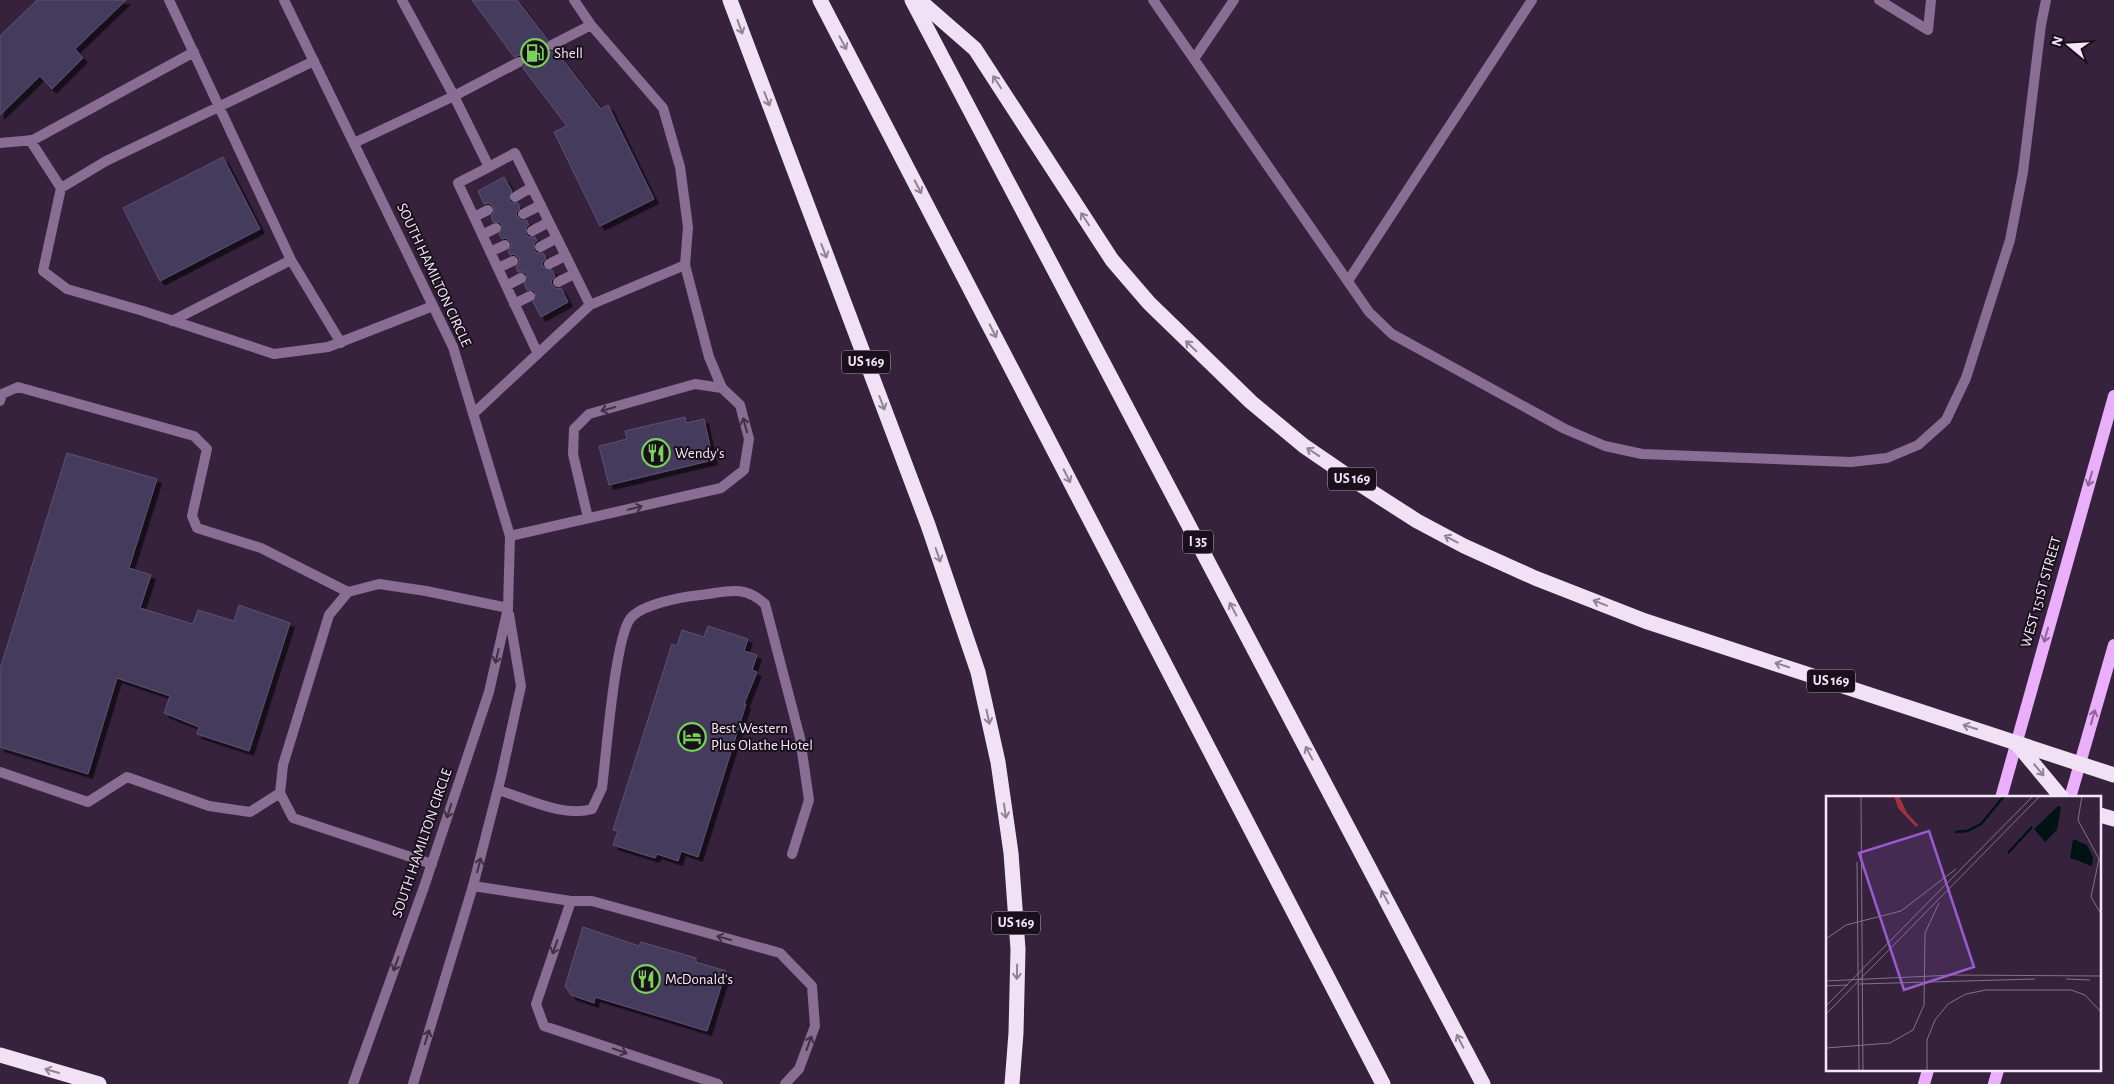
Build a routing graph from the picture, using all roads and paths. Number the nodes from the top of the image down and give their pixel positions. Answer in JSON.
{"nodes":[{"id":1,"x":169,"y":0,"type":"edge"},
{"id":2,"x":284,"y":0,"type":"edge"},
{"id":3,"x":402,"y":0,"type":"edge"},
{"id":4,"x":574,"y":0,"type":"edge"},
{"id":5,"x":730,"y":0,"type":"edge"},
{"id":6,"x":820,"y":0,"type":"edge"},
{"id":7,"x":912,"y":0,"type":"edge"},
{"id":8,"x":919,"y":0,"type":"edge"},
{"id":9,"x":1153,"y":0,"type":"edge"},
{"id":10,"x":1234,"y":0,"type":"edge"},
{"id":11,"x":1532,"y":0,"type":"edge"},
{"id":12,"x":1879,"y":0,"type":"edge"},
{"id":13,"x":1931,"y":0,"type":"edge"},
{"id":14,"x":2046,"y":0,"type":"edge"},
{"id":15,"x":591,"y":25,"type":"junction"},
{"id":16,"x":552,"y":45,"type":"dead end"},
{"id":17,"x":194,"y":52,"type":"junction"},
{"id":18,"x":1194,"y":60,"type":"junction"},
{"id":19,"x":314,"y":61,"type":"junction"},
{"id":20,"x":519,"y":62,"type":"dead end"},
{"id":21,"x":454,"y":96,"type":"junction"},
{"id":22,"x":220,"y":106,"type":"junction"},
{"id":23,"x":30,"y":140,"type":"junction"},
{"id":24,"x":0,"y":143,"type":"edge"},
{"id":25,"x":354,"y":143,"type":"junction"},
{"id":26,"x":489,"y":167,"type":"junction"},
{"id":27,"x":532,"y":187,"type":"junction"},
{"id":28,"x":61,"y":188,"type":"junction"},
{"id":29,"x":515,"y":197,"type":"dead end"},
{"id":30,"x":541,"y":205,"type":"junction"},
{"id":31,"x":488,"y":210,"type":"dead end"},
{"id":32,"x":523,"y":214,"type":"dead end"},
{"id":33,"x":474,"y":217,"type":"junction"},
{"id":34,"x":549,"y":222,"type":"junction"},
{"id":35,"x":496,"y":228,"type":"dead end"},
{"id":36,"x":532,"y":231,"type":"dead end"},
{"id":37,"x":482,"y":235,"type":"junction"},
{"id":38,"x":557,"y":238,"type":"junction"},
{"id":39,"x":505,"y":245,"type":"dead end"},
{"id":40,"x":540,"y":247,"type":"dead end"},
{"id":41,"x":490,"y":252,"type":"junction"},
{"id":42,"x":565,"y":256,"type":"junction"},
{"id":43,"x":291,"y":260,"type":"junction"},
{"id":44,"x":513,"y":261,"type":"dead end"},
{"id":45,"x":549,"y":264,"type":"dead end"},
{"id":46,"x":685,"y":265,"type":"junction"},
{"id":47,"x":498,"y":268,"type":"junction"},
{"id":48,"x":574,"y":274,"type":"junction"},
{"id":49,"x":521,"y":278,"type":"dead end"},
{"id":50,"x":1348,"y":281,"type":"junction"},
{"id":51,"x":558,"y":282,"type":"dead end"},
{"id":52,"x":506,"y":286,"type":"junction"},
{"id":53,"x":530,"y":296,"type":"dead end"},
{"id":54,"x":514,"y":304,"type":"junction"},
{"id":55,"x":590,"y":305,"type":"junction"},
{"id":56,"x":433,"y":306,"type":"junction"},
{"id":57,"x":172,"y":321,"type":"junction"},
{"id":58,"x":340,"y":343,"type":"junction"},
{"id":59,"x":538,"y":354,"type":"junction"},
{"id":60,"x":722,"y":388,"type":"junction"},
{"id":61,"x":2114,"y":396,"type":"edge"},
{"id":62,"x":0,"y":401,"type":"edge"},
{"id":63,"x":473,"y":414,"type":"junction"},
{"id":64,"x":588,"y":518,"type":"junction"},
{"id":65,"x":510,"y":536,"type":"junction"},
{"id":66,"x":348,"y":592,"type":"junction"},
{"id":67,"x":508,"y":608,"type":"junction"},
{"id":68,"x":2114,"y":645,"type":"edge"},
{"id":69,"x":2016,"y":742,"type":"junction"},
{"id":70,"x":2080,"y":764,"type":"junction"},
{"id":71,"x":0,"y":772,"type":"edge"},
{"id":72,"x":2114,"y":775,"type":"edge"},
{"id":73,"x":498,"y":790,"type":"junction"},
{"id":74,"x":280,"y":793,"type":"junction"},
{"id":75,"x":2002,"y":796,"type":"edge"},
{"id":76,"x":2060,"y":796,"type":"edge"},
{"id":77,"x":2071,"y":796,"type":"edge"},
{"id":78,"x":792,"y":854,"type":"dead end"},
{"id":79,"x":432,"y":864,"type":"junction"},
{"id":80,"x":473,"y":886,"type":"junction"},
{"id":81,"x":571,"y":901,"type":"junction"},
{"id":82,"x":0,"y":1056,"type":"edge"},
{"id":83,"x":99,"y":1084,"type":"edge"},
{"id":84,"x":353,"y":1084,"type":"edge"},
{"id":85,"x":413,"y":1084,"type":"edge"},
{"id":86,"x":718,"y":1084,"type":"edge"},
{"id":87,"x":785,"y":1084,"type":"edge"},
{"id":88,"x":1012,"y":1084,"type":"edge"},
{"id":89,"x":1383,"y":1084,"type":"edge"},
{"id":90,"x":1483,"y":1084,"type":"edge"}],
"edges":[{"from":1,"to":17,"type":"street"},
{"from":2,"to":19,"type":"street","name":"SOUTH HAMILTON CIRCLE"},
{"from":3,"to":21,"type":"street"},
{"from":4,"to":15,"type":"street"},
{"from":5,"to":88,"type":"highway","number":"US 169","one_way":true},
{"from":6,"to":89,"type":"highway","one_way":true},
{"from":90,"to":7,"type":"highway","number":"I 35","one_way":true},
{"from":69,"to":8,"type":"highway","number":"US 169","one_way":true},
{"from":9,"to":18,"type":"street"},
{"from":10,"to":18,"type":"street"},
{"from":11,"to":50,"type":"street"},
{"from":12,"to":13,"type":"street"},
{"from":14,"to":50,"type":"street"},
{"from":15,"to":16,"type":"street"},
{"from":15,"to":46,"type":"street"},
{"from":17,"to":22,"type":"street"},
{"from":17,"to":23,"type":"street"},
{"from":18,"to":50,"type":"street"},
{"from":19,"to":22,"type":"street"},
{"from":19,"to":25,"type":"street","name":"SOUTH HAMILTON CIRCLE"},
{"from":20,"to":21,"type":"street"},
{"from":21,"to":25,"type":"street"},
{"from":21,"to":26,"type":"street"},
{"from":22,"to":28,"type":"street"},
{"from":22,"to":43,"type":"street"},
{"from":23,"to":24,"type":"street"},
{"from":23,"to":28,"type":"street"},
{"from":25,"to":56,"type":"street","name":"SOUTH HAMILTON CIRCLE"},
{"from":26,"to":27,"type":"street"},
{"from":26,"to":33,"type":"street"},
{"from":27,"to":29,"type":"street"},
{"from":27,"to":30,"type":"street"},
{"from":28,"to":57,"type":"street"},
{"from":30,"to":32,"type":"street"},
{"from":30,"to":34,"type":"street"},
{"from":31,"to":33,"type":"street"},
{"from":33,"to":37,"type":"street"},
{"from":34,"to":36,"type":"street"},
{"from":34,"to":38,"type":"street"},
{"from":35,"to":37,"type":"street"},
{"from":37,"to":41,"type":"street"},
{"from":38,"to":40,"type":"street"},
{"from":38,"to":42,"type":"street"},
{"from":39,"to":41,"type":"street"},
{"from":41,"to":47,"type":"street"},
{"from":42,"to":45,"type":"street"},
{"from":42,"to":48,"type":"street"},
{"from":43,"to":57,"type":"street"},
{"from":43,"to":58,"type":"street"},
{"from":44,"to":47,"type":"street"},
{"from":46,"to":55,"type":"street"},
{"from":46,"to":60,"type":"street"},
{"from":47,"to":52,"type":"street"},
{"from":48,"to":51,"type":"street"},
{"from":48,"to":55,"type":"street"},
{"from":49,"to":52,"type":"street"},
{"from":52,"to":54,"type":"street"},
{"from":53,"to":54,"type":"street"},
{"from":54,"to":59,"type":"street"},
{"from":55,"to":59,"type":"street"},
{"from":56,"to":58,"type":"street"},
{"from":56,"to":63,"type":"street","name":"SOUTH HAMILTON CIRCLE"},
{"from":57,"to":58,"type":"street"},
{"from":59,"to":63,"type":"street"},
{"from":60,"to":64,"type":"street","one_way":true},
{"from":64,"to":60,"type":"street","one_way":true},
{"from":61,"to":69,"type":"main road","name":"WEST 151ST STREET","one_way":true},
{"from":62,"to":66,"type":"street"},
{"from":63,"to":65,"type":"street","name":"SOUTH HAMILTON CIRCLE"},
{"from":64,"to":65,"type":"street"},
{"from":65,"to":67,"type":"street","name":"SOUTH HAMILTON CIRCLE"},
{"from":66,"to":67,"type":"street"},
{"from":66,"to":74,"type":"street"},
{"from":67,"to":73,"type":"street","name":"SOUTH HAMILTON CIRCLE"},
{"from":67,"to":79,"type":"street","name":"SOUTH HAMILTON CIRCLE","one_way":true},
{"from":70,"to":68,"type":"main road","one_way":true},
{"from":69,"to":70,"type":"highway","number":"US 169"},
{"from":69,"to":75,"type":"main road","name":"WEST 151ST STREET"},
{"from":69,"to":76,"type":"highway","one_way":true},
{"from":70,"to":72,"type":"highway","number":"US 169"},
{"from":70,"to":77,"type":"main road"},
{"from":71,"to":74,"type":"street"},
{"from":73,"to":78,"type":"street"},
{"from":80,"to":73,"type":"street","name":"SOUTH HAMILTON CIRCLE","one_way":true},
{"from":74,"to":79,"type":"street"},
{"from":79,"to":84,"type":"street","name":"SOUTH HAMILTON CIRCLE","one_way":true},
{"from":80,"to":81,"type":"street"},
{"from":85,"to":80,"type":"street","name":"SOUTH HAMILTON CIRCLE","one_way":true},
{"from":81,"to":86,"type":"street","one_way":true},
{"from":87,"to":81,"type":"street","one_way":true},
{"from":83,"to":82,"type":"highway","one_way":true}]}
